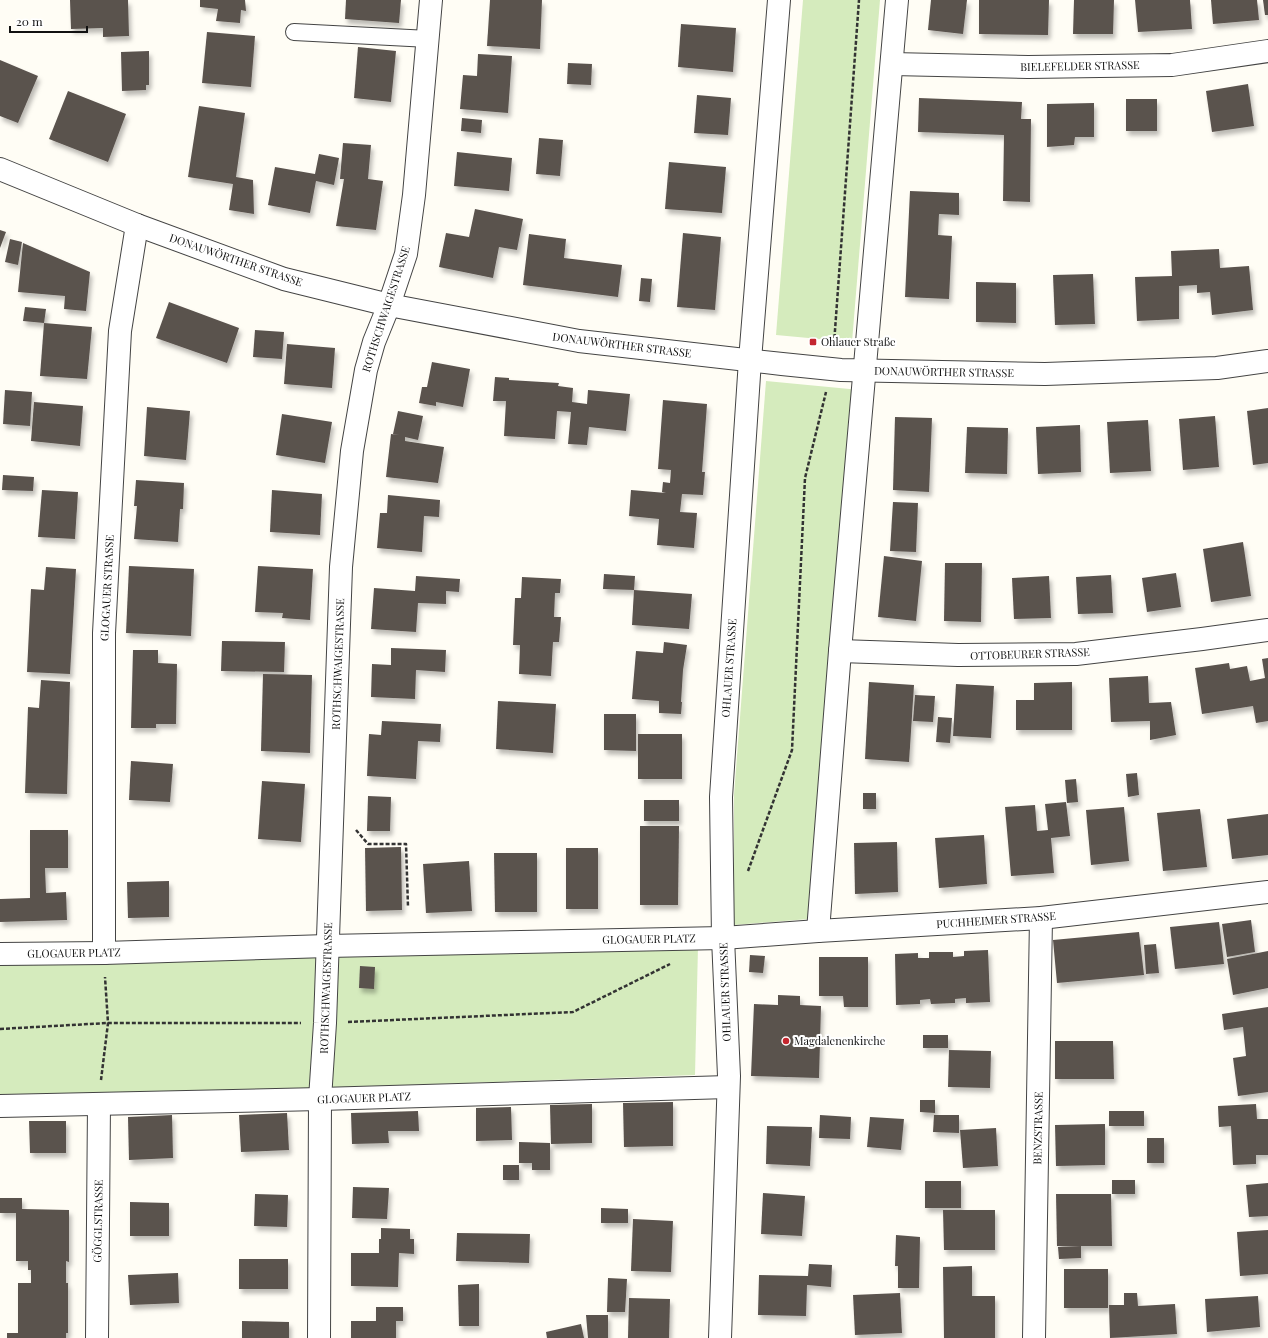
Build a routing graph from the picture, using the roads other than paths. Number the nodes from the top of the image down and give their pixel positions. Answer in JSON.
{"nodes":[{"id":1,"x":431,"y":0,"type":"edge"},
{"id":2,"x":779,"y":0,"type":"edge"},
{"id":3,"x":897,"y":0,"type":"edge"},
{"id":4,"x":294,"y":32,"type":"dead end"},
{"id":5,"x":429,"y":39,"type":"junction"},
{"id":6,"x":1268,"y":51,"type":"edge"},
{"id":7,"x":892,"y":64,"type":"junction"},
{"id":8,"x":0,"y":169,"type":"edge"},
{"id":9,"x":137,"y":224,"type":"junction"},
{"id":10,"x":389,"y":305,"type":"junction"},
{"id":11,"x":750,"y":360,"type":"junction"},
{"id":12,"x":1268,"y":361,"type":"edge"},
{"id":13,"x":865,"y":370,"type":"junction"},
{"id":14,"x":1268,"y":630,"type":"edge"},
{"id":15,"x":840,"y":651,"type":"junction"},
{"id":16,"x":1268,"y":892,"type":"edge"},
{"id":17,"x":1041,"y":918,"type":"junction"},
{"id":18,"x":818,"y":931,"type":"junction"},
{"id":19,"x":723,"y":938,"type":"junction"},
{"id":20,"x":327,"y":946,"type":"junction"},
{"id":21,"x":104,"y":953,"type":"junction"},
{"id":22,"x":0,"y":954,"type":"edge"},
{"id":23,"x":728,"y":1087,"type":"junction"},
{"id":24,"x":320,"y":1099,"type":"junction"},
{"id":25,"x":99,"y":1104,"type":"junction"},
{"id":26,"x":0,"y":1106,"type":"edge"},
{"id":27,"x":97,"y":1338,"type":"edge"},
{"id":28,"x":319,"y":1338,"type":"edge"},
{"id":29,"x":720,"y":1338,"type":"edge"},
{"id":30,"x":1034,"y":1338,"type":"edge"}],
"edges":[{"from":1,"to":5,"type":"street","name":"ROTHSCHWAIGESTRASSE"},
{"from":2,"to":11,"type":"street","name":"OHLAUER STRASSE"},
{"from":3,"to":7,"type":"street"},
{"from":4,"to":5,"type":"lane"},
{"from":5,"to":10,"type":"street","name":"ROTHSCHWAIGESTRASSE"},
{"from":6,"to":7,"type":"street","name":"BIELEFELDER STRASSE"},
{"from":7,"to":13,"type":"street"},
{"from":8,"to":9,"type":"street","name":"DONAUWÖRTHER STRASSE"},
{"from":9,"to":10,"type":"street","name":"DONAUWÖRTHER STRASSE"},
{"from":9,"to":21,"type":"street","name":"GLOGAUER STRASSE"},
{"from":10,"to":11,"type":"street","name":"DONAUWÖRTHER STRASSE"},
{"from":10,"to":20,"type":"street","name":"ROTHSCHWAIGESTRASSE"},
{"from":11,"to":13,"type":"street","name":"DONAUWÖRTHER STRASSE"},
{"from":11,"to":19,"type":"street","name":"OHLAUER STRASSE"},
{"from":12,"to":13,"type":"street","name":"DONAUWÖRTHER STRASSE"},
{"from":13,"to":15,"type":"street"},
{"from":14,"to":15,"type":"street","name":"OTTOBEURER STRASSE"},
{"from":15,"to":18,"type":"street"},
{"from":16,"to":17,"type":"street","name":"PUCHHEIMER STRASSE"},
{"from":17,"to":18,"type":"street","name":"PUCHHEIMER STRASSE"},
{"from":17,"to":30,"type":"street","name":"BENZSTRASSE"},
{"from":18,"to":19,"type":"street","name":"PUCHHEIMER STRASSE"},
{"from":19,"to":20,"type":"street","name":"GLOGAUER PLATZ"},
{"from":19,"to":23,"type":"street","name":"OHLAUER STRASSE"},
{"from":20,"to":21,"type":"street","name":"GLOGAUER PLATZ"},
{"from":20,"to":24,"type":"street","name":"ROTHSCHWAIGESTRASSE"},
{"from":21,"to":22,"type":"street","name":"GLOGAUER PLATZ"},
{"from":23,"to":24,"type":"street","name":"GLOGAUER PLATZ"},
{"from":23,"to":29,"type":"street","name":"OHLAUER STRASSE"},
{"from":24,"to":25,"type":"street","name":"GLOGAUER PLATZ"},
{"from":24,"to":28,"type":"street","name":"ROTHSCHWAIGESTRASSE"},
{"from":25,"to":26,"type":"street","name":"GLOGAUER PLATZ"},
{"from":25,"to":27,"type":"street","name":"GÖGGLSTRASSE"}]}
